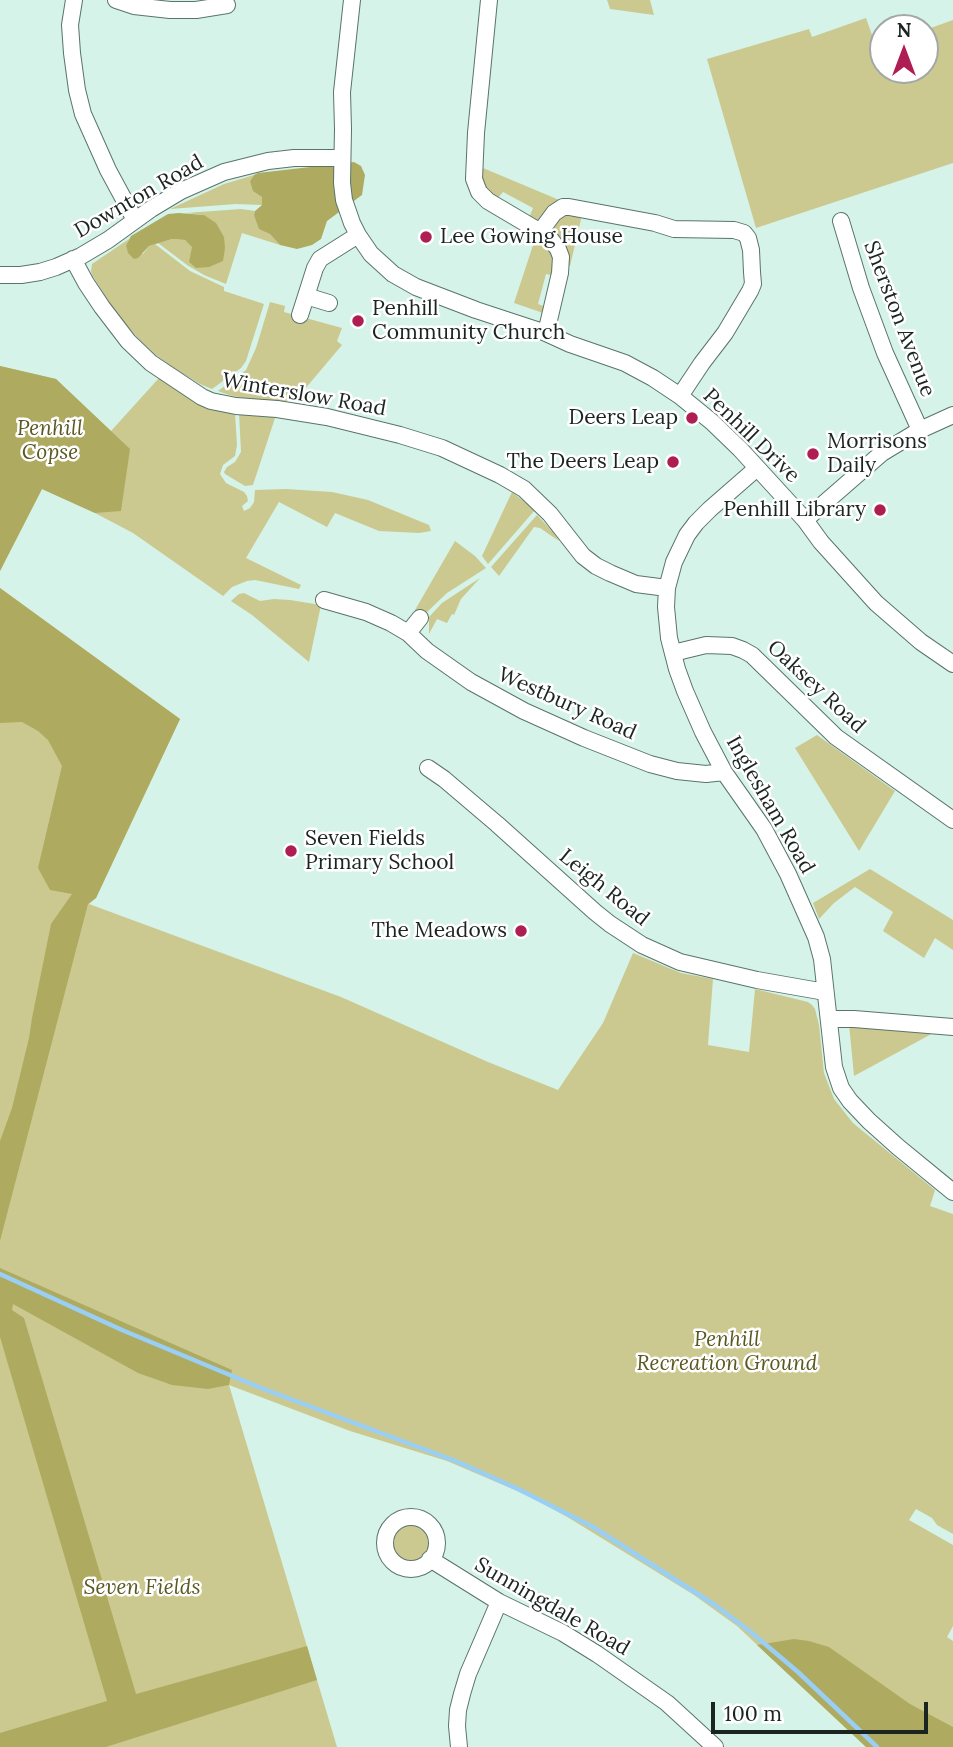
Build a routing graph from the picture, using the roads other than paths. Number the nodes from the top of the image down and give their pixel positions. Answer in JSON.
{"nodes":[{"id":1,"x":74,"y":0,"type":"edge"},
{"id":2,"x":116,"y":0,"type":"edge"},
{"id":3,"x":352,"y":0,"type":"edge"},
{"id":4,"x":489,"y":0,"type":"edge"},
{"id":5,"x":227,"y":5,"type":"dead end"},
{"id":6,"x":342,"y":158,"type":"junction"},
{"id":7,"x":135,"y":220,"type":"junction"},
{"id":8,"x":841,"y":221,"type":"dead end"},
{"id":9,"x":540,"y":232,"type":"junction"},
{"id":10,"x":358,"y":235,"type":"junction"},
{"id":11,"x":74,"y":259,"type":"junction"},
{"id":12,"x":0,"y":275,"type":"edge"},
{"id":13,"x":306,"y":296,"type":"junction"},
{"id":14,"x":329,"y":303,"type":"dead end"},
{"id":15,"x":300,"y":315,"type":"dead end"},
{"id":16,"x":546,"y":333,"type":"junction"},
{"id":17,"x":680,"y":396,"type":"junction"},
{"id":18,"x":953,"y":415,"type":"edge"},
{"id":19,"x":920,"y":430,"type":"junction"},
{"id":20,"x":757,"y":468,"type":"junction"},
{"id":21,"x":805,"y":520,"type":"junction"},
{"id":22,"x":667,"y":588,"type":"junction"},
{"id":23,"x":324,"y":600,"type":"dead end"},
{"id":24,"x":420,"y":618,"type":"dead end"},
{"id":25,"x":408,"y":633,"type":"junction"},
{"id":26,"x":673,"y":653,"type":"junction"},
{"id":27,"x":953,"y":664,"type":"edge"},
{"id":28,"x":428,"y":768,"type":"dead end"},
{"id":29,"x":724,"y":772,"type":"junction"},
{"id":30,"x":953,"y":820,"type":"edge"},
{"id":31,"x":825,"y":992,"type":"junction"},
{"id":32,"x":829,"y":1019,"type":"junction"},
{"id":33,"x":953,"y":1027,"type":"edge"},
{"id":34,"x":953,"y":1192,"type":"edge"},
{"id":35,"x":430,"y":1559,"type":"dead end"},
{"id":36,"x":499,"y":1602,"type":"junction"},
{"id":37,"x":459,"y":1747,"type":"edge"},
{"id":38,"x":715,"y":1747,"type":"edge"}],
"edges":[{"from":1,"to":7,"type":"street"},
{"from":2,"to":5,"type":"street"},
{"from":3,"to":6,"type":"street","name":"Penhill Drive"},
{"from":4,"to":9,"type":"street"},
{"from":6,"to":7,"type":"street","name":"Downton Road"},
{"from":6,"to":10,"type":"street","name":"Penhill Drive"},
{"from":7,"to":11,"type":"street","name":"Downton Road"},
{"from":8,"to":19,"type":"street","name":"Sherston Avenue"},
{"from":9,"to":16,"type":"street"},
{"from":9,"to":17,"type":"street"},
{"from":10,"to":13,"type":"street"},
{"from":10,"to":16,"type":"street","name":"Penhill Drive"},
{"from":11,"to":12,"type":"street","name":"Downton Road"},
{"from":11,"to":22,"type":"street","name":"Winterslow Road"},
{"from":13,"to":14,"type":"street"},
{"from":13,"to":15,"type":"street"},
{"from":16,"to":17,"type":"street","name":"Penhill Drive"},
{"from":17,"to":20,"type":"street","name":"Penhill Drive"},
{"from":18,"to":19,"type":"street"},
{"from":19,"to":21,"type":"street"},
{"from":20,"to":21,"type":"street","name":"Penhill Drive"},
{"from":20,"to":22,"type":"street","name":"Inglesham Road"},
{"from":21,"to":27,"type":"street","name":"Penhill Drive"},
{"from":22,"to":26,"type":"street","name":"Inglesham Road"},
{"from":23,"to":25,"type":"street","name":"Westbury Road"},
{"from":24,"to":25,"type":"street"},
{"from":25,"to":29,"type":"street","name":"Westbury Road"},
{"from":26,"to":29,"type":"street","name":"Inglesham Road"},
{"from":26,"to":30,"type":"street","name":"Oaksey Road"},
{"from":28,"to":31,"type":"street","name":"Leigh Road"},
{"from":29,"to":31,"type":"street","name":"Inglesham Road"},
{"from":31,"to":32,"type":"street","name":"Inglesham Road"},
{"from":32,"to":33,"type":"street"},
{"from":32,"to":34,"type":"street","name":"Inglesham Road"},
{"from":35,"to":36,"type":"street","name":"Sunningdale Road"},
{"from":36,"to":37,"type":"street"},
{"from":36,"to":38,"type":"street","name":"Sunningdale Road"}]}
